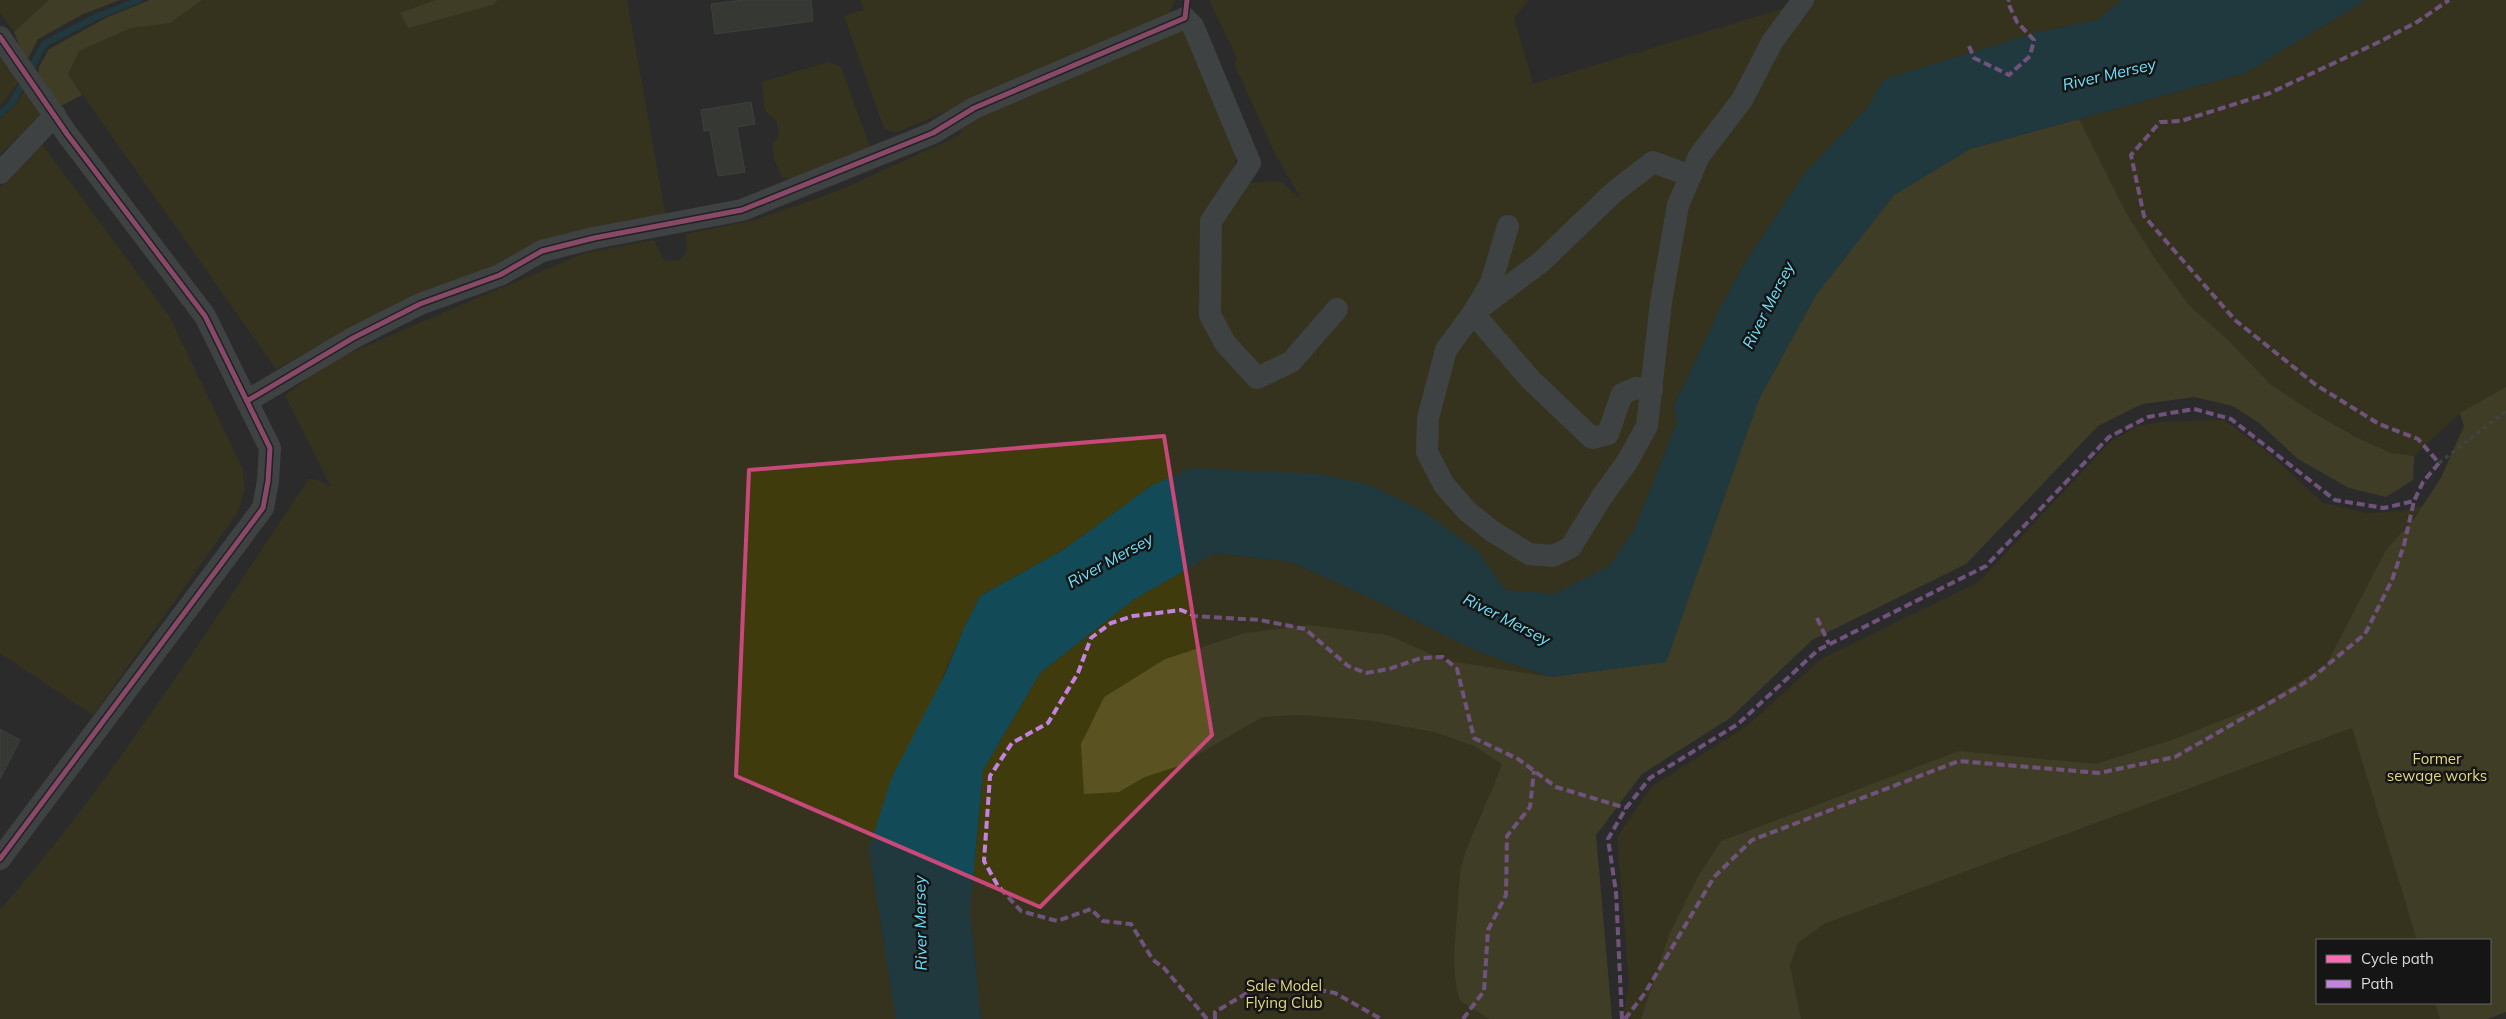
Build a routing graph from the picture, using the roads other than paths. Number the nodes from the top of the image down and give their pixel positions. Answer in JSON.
{"nodes":[{"id":1,"x":1803,"y":0,"type":"edge"},
{"id":2,"x":1186,"y":9,"type":"edge"},
{"id":3,"x":0,"y":37,"type":"edge"},
{"id":4,"x":55,"y":115,"type":"junction"},
{"id":5,"x":0,"y":173,"type":"edge"},
{"id":6,"x":1691,"y":176,"type":"junction"},
{"id":7,"x":1508,"y":226,"type":"dead end"},
{"id":8,"x":1336,"y":309,"type":"dead end"},
{"id":9,"x":1474,"y":313,"type":"junction"},
{"id":10,"x":1652,"y":390,"type":"junction"},
{"id":11,"x":247,"y":401,"type":"junction"},
{"id":12,"x":0,"y":859,"type":"edge"}],
"edges":[{"from":1,"to":6,"type":"street"},
{"from":2,"to":8,"type":"street"},
{"from":2,"to":11,"type":"street"},
{"from":3,"to":4,"type":"street"},
{"from":4,"to":5,"type":"street"},
{"from":4,"to":11,"type":"street"},
{"from":6,"to":9,"type":"street"},
{"from":6,"to":10,"type":"street"},
{"from":7,"to":9,"type":"street"},
{"from":9,"to":10,"type":"street"},
{"from":9,"to":10,"type":"street"},
{"from":11,"to":12,"type":"street"}]}
